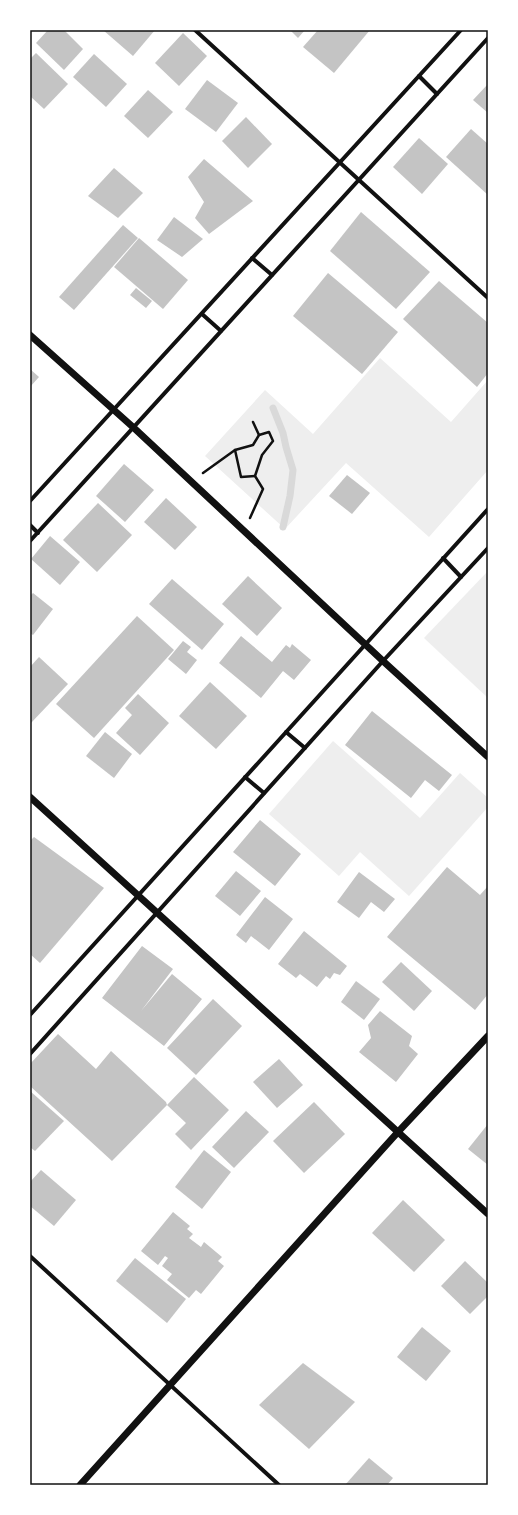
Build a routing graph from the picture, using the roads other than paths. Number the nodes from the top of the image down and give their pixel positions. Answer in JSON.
{"nodes":[{"id":1,"x":195,"y":30,"type":"edge"},
{"id":2,"x":461,"y":30,"type":"edge"},
{"id":3,"x":488,"y":38,"type":"edge"},
{"id":4,"x":419,"y":76,"type":"junction"},
{"id":5,"x":437,"y":94,"type":"junction"},
{"id":6,"x":339,"y":163,"type":"junction"},
{"id":7,"x":358,"y":180,"type":"junction"},
{"id":8,"x":252,"y":258,"type":"junction"},
{"id":9,"x":272,"y":276,"type":"junction"},
{"id":10,"x":488,"y":298,"type":"edge"},
{"id":11,"x":202,"y":314,"type":"junction"},
{"id":12,"x":222,"y":331,"type":"junction"},
{"id":13,"x":30,"y":335,"type":"edge"},
{"id":14,"x":114,"y":411,"type":"junction"},
{"id":15,"x":134,"y":428,"type":"junction"},
{"id":16,"x":30,"y":501,"type":"edge"},
{"id":17,"x":488,"y":509,"type":"edge"},
{"id":18,"x":30,"y":525,"type":"edge"},
{"id":19,"x":38,"y":533,"type":"junction"},
{"id":20,"x":30,"y":542,"type":"edge"},
{"id":21,"x":488,"y":548,"type":"edge"},
{"id":22,"x":443,"y":558,"type":"junction"},
{"id":23,"x":461,"y":577,"type":"junction"},
{"id":24,"x":365,"y":643,"type":"junction"},
{"id":25,"x":383,"y":661,"type":"junction"},
{"id":26,"x":286,"y":732,"type":"junction"},
{"id":27,"x":305,"y":748,"type":"junction"},
{"id":28,"x":488,"y":756,"type":"edge"},
{"id":29,"x":245,"y":777,"type":"junction"},
{"id":30,"x":264,"y":793,"type":"junction"},
{"id":31,"x":30,"y":797,"type":"edge"},
{"id":32,"x":138,"y":896,"type":"junction"},
{"id":33,"x":157,"y":913,"type":"junction"},
{"id":34,"x":30,"y":1014,"type":"edge"},
{"id":35,"x":488,"y":1036,"type":"edge"},
{"id":36,"x":30,"y":1054,"type":"edge"},
{"id":37,"x":398,"y":1132,"type":"junction"},
{"id":38,"x":488,"y":1214,"type":"edge"},
{"id":39,"x":30,"y":1256,"type":"edge"},
{"id":40,"x":170,"y":1385,"type":"junction"},
{"id":41,"x":80,"y":1485,"type":"edge"},
{"id":42,"x":280,"y":1485,"type":"edge"}],
"edges":[{"from":1,"to":6,"type":"street"},
{"from":2,"to":4,"type":"street"},
{"from":3,"to":5,"type":"street"},
{"from":4,"to":5,"type":"street"},
{"from":4,"to":6,"type":"street"},
{"from":5,"to":7,"type":"street"},
{"from":6,"to":7,"type":"street"},
{"from":6,"to":8,"type":"street"},
{"from":7,"to":9,"type":"street"},
{"from":7,"to":10,"type":"street"},
{"from":8,"to":9,"type":"street"},
{"from":8,"to":11,"type":"street"},
{"from":9,"to":12,"type":"street"},
{"from":11,"to":12,"type":"street"},
{"from":11,"to":14,"type":"street"},
{"from":12,"to":15,"type":"street"},
{"from":13,"to":14,"type":"street"},
{"from":14,"to":15,"type":"street"},
{"from":14,"to":16,"type":"street"},
{"from":15,"to":19,"type":"street"},
{"from":15,"to":24,"type":"street"},
{"from":17,"to":22,"type":"street"},
{"from":18,"to":19,"type":"street"},
{"from":19,"to":20,"type":"street"},
{"from":21,"to":23,"type":"street"},
{"from":22,"to":23,"type":"street"},
{"from":22,"to":24,"type":"street"},
{"from":23,"to":25,"type":"street"},
{"from":24,"to":25,"type":"street"},
{"from":24,"to":26,"type":"street"},
{"from":25,"to":27,"type":"street"},
{"from":25,"to":28,"type":"street"},
{"from":26,"to":27,"type":"street"},
{"from":26,"to":29,"type":"street"},
{"from":27,"to":30,"type":"street"},
{"from":29,"to":30,"type":"street"},
{"from":29,"to":32,"type":"street"},
{"from":30,"to":33,"type":"street"},
{"from":31,"to":32,"type":"street"},
{"from":32,"to":33,"type":"street"},
{"from":32,"to":34,"type":"street"},
{"from":33,"to":36,"type":"street"},
{"from":33,"to":37,"type":"street"},
{"from":35,"to":37,"type":"street"},
{"from":37,"to":38,"type":"street"},
{"from":37,"to":40,"type":"street"},
{"from":39,"to":40,"type":"street"},
{"from":40,"to":41,"type":"street"},
{"from":40,"to":42,"type":"street"}]}
